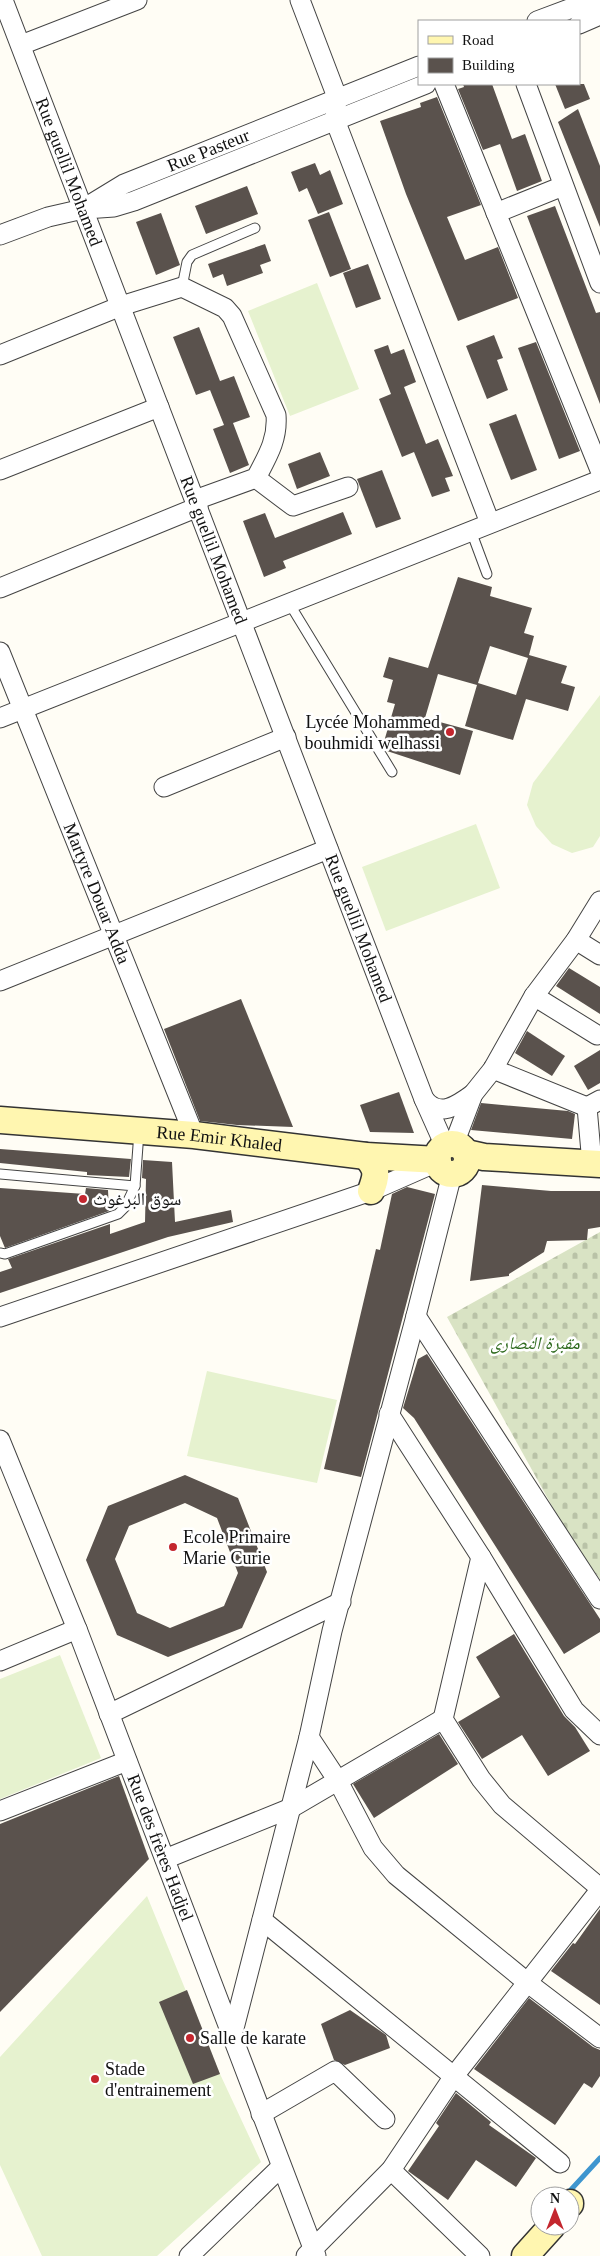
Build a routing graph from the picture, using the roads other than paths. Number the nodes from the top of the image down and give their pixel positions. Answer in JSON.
{"nodes":[{"id":1,"x":3,"y":0,"type":"edge"},
{"id":2,"x":137,"y":0,"type":"edge"},
{"id":3,"x":300,"y":0,"type":"edge"},
{"id":4,"x":596,"y":9,"type":"edge"},
{"id":5,"x":542,"y":20,"type":"edge"},
{"id":6,"x":580,"y":23,"type":"edge"},
{"id":7,"x":21,"y":45,"type":"junction"},
{"id":8,"x":418,"y":66,"type":"edge"},
{"id":9,"x":423,"y":85,"type":"edge"},
{"id":10,"x":444,"y":85,"type":"edge"},
{"id":11,"x":526,"y":85,"type":"edge"},
{"id":12,"x":337,"y":97,"type":"junction"},
{"id":13,"x":335,"y":120,"type":"junction"},
{"id":14,"x":563,"y":186,"type":"junction"},
{"id":15,"x":84,"y":209,"type":"junction"},
{"id":16,"x":496,"y":213,"type":"junction"},
{"id":17,"x":254,"y":228,"type":"dead end"},
{"id":18,"x":0,"y":235,"type":"edge"},
{"id":19,"x":594,"y":248,"type":"edge"},
{"id":20,"x":600,"y":283,"type":"edge"},
{"id":21,"x":182,"y":287,"type":"junction"},
{"id":22,"x":121,"y":306,"type":"junction"},
{"id":23,"x":0,"y":355,"type":"edge"},
{"id":24,"x":159,"y":407,"type":"junction"},
{"id":25,"x":0,"y":470,"type":"edge"},
{"id":26,"x":600,"y":470,"type":"edge"},
{"id":27,"x":256,"y":478,"type":"junction"},
{"id":28,"x":600,"y":480,"type":"edge"},
{"id":29,"x":348,"y":487,"type":"dead end"},
{"id":30,"x":196,"y":504,"type":"junction"},
{"id":31,"x":490,"y":523,"type":"junction"},
{"id":32,"x":471,"y":531,"type":"junction"},
{"id":33,"x":487,"y":574,"type":"dead end"},
{"id":34,"x":0,"y":588,"type":"edge"},
{"id":35,"x":289,"y":603,"type":"junction"},
{"id":36,"x":242,"y":622,"type":"junction"},
{"id":37,"x":0,"y":652,"type":"edge"},
{"id":38,"x":23,"y":709,"type":"junction"},
{"id":39,"x":0,"y":718,"type":"edge"},
{"id":40,"x":286,"y":737,"type":"junction"},
{"id":41,"x":392,"y":772,"type":"dead end"},
{"id":42,"x":164,"y":787,"type":"dead end"},
{"id":43,"x":328,"y":849,"type":"junction"},
{"id":44,"x":600,"y":902,"type":"edge"},
{"id":45,"x":114,"y":935,"type":"junction"},
{"id":46,"x":576,"y":940,"type":"junction"},
{"id":47,"x":600,"y":955,"type":"edge"},
{"id":48,"x":0,"y":981,"type":"edge"},
{"id":49,"x":534,"y":996,"type":"junction"},
{"id":50,"x":597,"y":1035,"type":"dead end"},
{"id":51,"x":493,"y":1069,"type":"junction"},
{"id":52,"x":473,"y":1094,"type":"junction"},
{"id":53,"x":424,"y":1099,"type":"junction"},
{"id":54,"x":594,"y":1103,"type":"edge"},
{"id":55,"x":0,"y":1120,"type":"edge"},
{"id":56,"x":140,"y":1131,"type":"junction"},
{"id":57,"x":194,"y":1135,"type":"junction"},
{"id":58,"x":366,"y":1156,"type":"junction"},
{"id":59,"x":449,"y":1157,"type":"junction"},
{"id":60,"x":596,"y":1164,"type":"edge"},
{"id":61,"x":0,"y":1174,"type":"edge"},
{"id":62,"x":135,"y":1186,"type":"junction"},
{"id":63,"x":371,"y":1191,"type":"junction"},
{"id":64,"x":0,"y":1254,"type":"edge"},
{"id":65,"x":416,"y":1316,"type":"junction"},
{"id":66,"x":0,"y":1317,"type":"edge"},
{"id":67,"x":390,"y":1414,"type":"junction"},
{"id":68,"x":0,"y":1440,"type":"edge"},
{"id":69,"x":481,"y":1557,"type":"junction"},
{"id":70,"x":600,"y":1599,"type":"edge"},
{"id":71,"x":341,"y":1602,"type":"junction"},
{"id":72,"x":77,"y":1629,"type":"junction"},
{"id":73,"x":0,"y":1660,"type":"edge"},
{"id":74,"x":109,"y":1714,"type":"junction"},
{"id":75,"x":443,"y":1718,"type":"junction"},
{"id":76,"x":600,"y":1735,"type":"edge"},
{"id":77,"x":309,"y":1737,"type":"junction"},
{"id":78,"x":127,"y":1760,"type":"junction"},
{"id":79,"x":338,"y":1781,"type":"junction"},
{"id":80,"x":291,"y":1808,"type":"junction"},
{"id":81,"x":0,"y":1811,"type":"edge"},
{"id":82,"x":165,"y":1859,"type":"junction"},
{"id":83,"x":600,"y":1889,"type":"edge"},
{"id":84,"x":262,"y":1920,"type":"junction"},
{"id":85,"x":528,"y":1983,"type":"junction"},
{"id":86,"x":232,"y":2036,"type":"junction"},
{"id":87,"x":600,"y":2038,"type":"edge"},
{"id":88,"x":454,"y":2076,"type":"junction"},
{"id":89,"x":261,"y":2114,"type":"junction"},
{"id":90,"x":385,"y":2119,"type":"dead end"},
{"id":91,"x":560,"y":2163,"type":"dead end"},
{"id":92,"x":281,"y":2167,"type":"junction"},
{"id":93,"x":391,"y":2170,"type":"junction"},
{"id":94,"x":543,"y":2236,"type":"edge"},
{"id":95,"x":312,"y":2254,"type":"edge"},
{"id":96,"x":189,"y":2256,"type":"edge"},
{"id":97,"x":480,"y":2256,"type":"edge"},
{"id":98,"x":525,"y":2256,"type":"edge"}],
"edges":[{"from":1,"to":7,"type":"street","name":"Rue guellil Mohamed"},
{"from":2,"to":7,"type":"street"},
{"from":3,"to":12,"type":"street"},
{"from":4,"to":5,"type":"street"},
{"from":4,"to":6,"type":"street"},
{"from":7,"to":15,"type":"street","name":"Rue guellil Mohamed"},
{"from":8,"to":12,"type":"street","name":"Rue Pasteur"},
{"from":9,"to":13,"type":"street"},
{"from":10,"to":16,"type":"street"},
{"from":11,"to":14,"type":"street"},
{"from":12,"to":13,"type":"street"},
{"from":12,"to":15,"type":"street","name":"Rue Pasteur"},
{"from":13,"to":15,"type":"street"},
{"from":13,"to":31,"type":"street"},
{"from":14,"to":16,"type":"street"},
{"from":14,"to":19,"type":"street"},
{"from":15,"to":18,"type":"street","name":"Rue Pasteur"},
{"from":15,"to":22,"type":"street","name":"Rue guellil Mohamed"},
{"from":16,"to":26,"type":"street"},
{"from":17,"to":21,"type":"lane"},
{"from":19,"to":20,"type":"street"},
{"from":21,"to":22,"type":"street"},
{"from":21,"to":27,"type":"street"},
{"from":22,"to":23,"type":"street"},
{"from":22,"to":24,"type":"street","name":"Rue guellil Mohamed"},
{"from":24,"to":25,"type":"street"},
{"from":24,"to":30,"type":"street","name":"Rue guellil Mohamed"},
{"from":27,"to":29,"type":"street"},
{"from":27,"to":30,"type":"street"},
{"from":28,"to":31,"type":"street"},
{"from":30,"to":34,"type":"street"},
{"from":30,"to":36,"type":"street","name":"Rue guellil Mohamed"},
{"from":31,"to":32,"type":"street"},
{"from":32,"to":33,"type":"lane"},
{"from":32,"to":35,"type":"street"},
{"from":35,"to":36,"type":"street"},
{"from":35,"to":41,"type":"lane"},
{"from":36,"to":38,"type":"street"},
{"from":36,"to":40,"type":"street","name":"Rue guellil Mohamed"},
{"from":37,"to":38,"type":"street","name":"Martyre Douar Adda"},
{"from":38,"to":39,"type":"street"},
{"from":38,"to":45,"type":"street","name":"Martyre Douar Adda"},
{"from":40,"to":42,"type":"street"},
{"from":40,"to":43,"type":"street","name":"Rue guellil Mohamed"},
{"from":43,"to":45,"type":"street"},
{"from":43,"to":53,"type":"street","name":"Rue guellil Mohamed"},
{"from":44,"to":46,"type":"street"},
{"from":45,"to":48,"type":"street"},
{"from":45,"to":57,"type":"street","name":"Martyre Douar Adda"},
{"from":46,"to":47,"type":"street"},
{"from":46,"to":49,"type":"street"},
{"from":49,"to":50,"type":"street"},
{"from":49,"to":51,"type":"street"},
{"from":51,"to":52,"type":"street"},
{"from":51,"to":54,"type":"street"},
{"from":52,"to":53,"type":"street"},
{"from":52,"to":59,"type":"street"},
{"from":53,"to":59,"type":"street","name":"Rue guellil Mohamed"},
{"from":54,"to":60,"type":"street"},
{"from":55,"to":56,"type":"street","name":"Rue Emir Khaled"},
{"from":56,"to":57,"type":"street","name":"Rue Emir Khaled"},
{"from":56,"to":62,"type":"lane"},
{"from":57,"to":58,"type":"street","name":"Rue Emir Khaled"},
{"from":58,"to":59,"type":"street","name":"Rue Emir Khaled"},
{"from":58,"to":63,"type":"street"},
{"from":59,"to":60,"type":"street","name":"Rue Emir Khaled"},
{"from":59,"to":63,"type":"street"},
{"from":59,"to":65,"type":"street"},
{"from":61,"to":62,"type":"lane"},
{"from":62,"to":64,"type":"lane"},
{"from":63,"to":66,"type":"street"},
{"from":65,"to":67,"type":"street"},
{"from":65,"to":70,"type":"street"},
{"from":67,"to":69,"type":"street"},
{"from":67,"to":71,"type":"street"},
{"from":68,"to":72,"type":"street","name":"Rue des frères Hadjel"},
{"from":69,"to":75,"type":"street"},
{"from":69,"to":76,"type":"street"},
{"from":71,"to":74,"type":"street"},
{"from":71,"to":77,"type":"street"},
{"from":72,"to":73,"type":"street"},
{"from":72,"to":74,"type":"street","name":"Rue des frères Hadjel"},
{"from":74,"to":78,"type":"street","name":"Rue des frères Hadjel"},
{"from":75,"to":79,"type":"street"},
{"from":75,"to":83,"type":"street"},
{"from":77,"to":79,"type":"street"},
{"from":77,"to":80,"type":"street"},
{"from":78,"to":81,"type":"street"},
{"from":78,"to":82,"type":"street","name":"Rue des frères Hadjel"},
{"from":79,"to":80,"type":"street"},
{"from":79,"to":85,"type":"street"},
{"from":80,"to":82,"type":"street"},
{"from":80,"to":84,"type":"street"},
{"from":82,"to":86,"type":"street","name":"Rue des frères Hadjel"},
{"from":83,"to":85,"type":"street"},
{"from":84,"to":86,"type":"street"},
{"from":84,"to":88,"type":"street"},
{"from":85,"to":87,"type":"street"},
{"from":85,"to":88,"type":"street"},
{"from":86,"to":89,"type":"street","name":"Rue des frères Hadjel"},
{"from":88,"to":91,"type":"street"},
{"from":88,"to":93,"type":"street"},
{"from":89,"to":90,"type":"street"},
{"from":89,"to":92,"type":"street","name":"Rue des frères Hadjel"},
{"from":92,"to":95,"type":"street","name":"Rue des frères Hadjel"},
{"from":92,"to":96,"type":"street"},
{"from":93,"to":95,"type":"street"},
{"from":93,"to":97,"type":"street"},
{"from":94,"to":98,"type":"street"}]}
